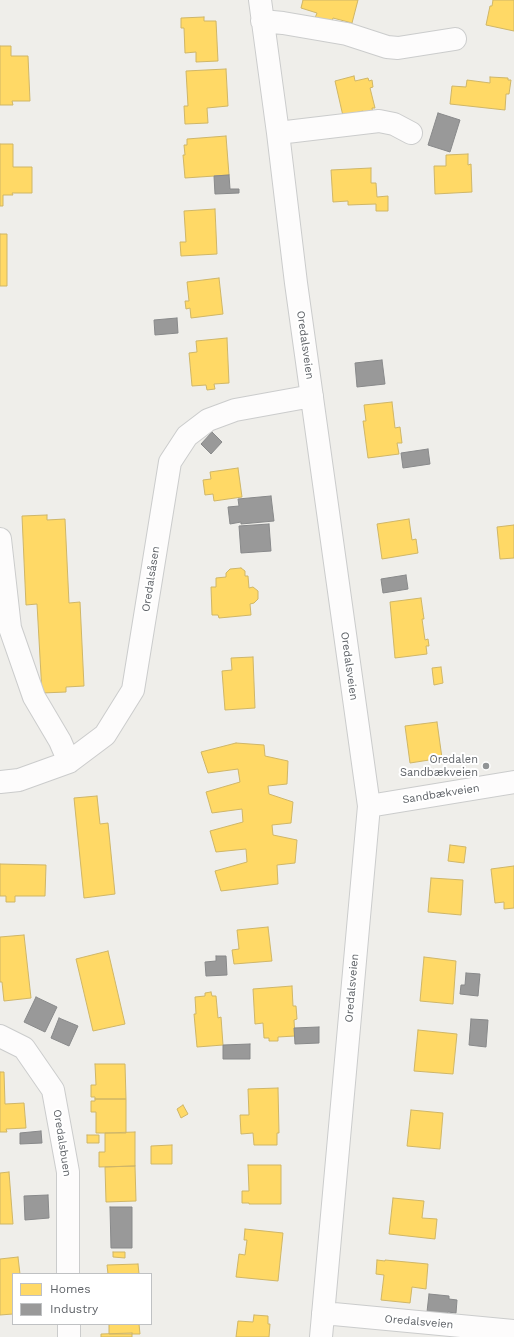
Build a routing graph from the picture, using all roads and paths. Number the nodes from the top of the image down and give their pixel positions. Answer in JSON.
{"nodes":[{"id":1,"x":261,"y":10,"type":"edge"},
{"id":2,"x":454,"y":39,"type":"dead end"},
{"id":3,"x":278,"y":133,"type":"junction"},
{"id":4,"x":411,"y":133,"type":"dead end"},
{"id":5,"x":312,"y":396,"type":"junction"},
{"id":6,"x":0,"y":539,"type":"edge"},
{"id":7,"x":69,"y":762,"type":"junction"},
{"id":8,"x":0,"y":782,"type":"edge"},
{"id":9,"x":514,"y":782,"type":"edge"},
{"id":10,"x":369,"y":806,"type":"junction"},
{"id":11,"x":0,"y":1036,"type":"edge"},
{"id":12,"x":68,"y":1273,"type":"edge"},
{"id":13,"x":323,"y":1313,"type":"junction"},
{"id":14,"x":68,"y":1325,"type":"edge"},
{"id":15,"x":514,"y":1331,"type":"edge"},
{"id":16,"x":68,"y":1337,"type":"edge"},
{"id":17,"x":321,"y":1337,"type":"edge"}],
"edges":[{"from":1,"to":2,"type":"street","name":"Oredalsveien"},
{"from":1,"to":3,"type":"street","name":"Oredalsveien"},
{"from":3,"to":4,"type":"street"},
{"from":3,"to":5,"type":"street","name":"Oredalsveien"},
{"from":5,"to":7,"type":"street","name":"Oredalsåsen"},
{"from":5,"to":10,"type":"street","name":"Oredalsveien"},
{"from":6,"to":7,"type":"street"},
{"from":7,"to":8,"type":"street","name":"Oredalsåsen"},
{"from":9,"to":10,"type":"street","name":"Sandbækveien"},
{"from":10,"to":13,"type":"street","name":"Oredalsveien"},
{"from":11,"to":12,"type":"street","name":"Oredalsbuen"},
{"from":13,"to":15,"type":"street","name":"Oredalsveien"},
{"from":13,"to":17,"type":"street","name":"Oredalsveien"},
{"from":14,"to":16,"type":"street"}]}
